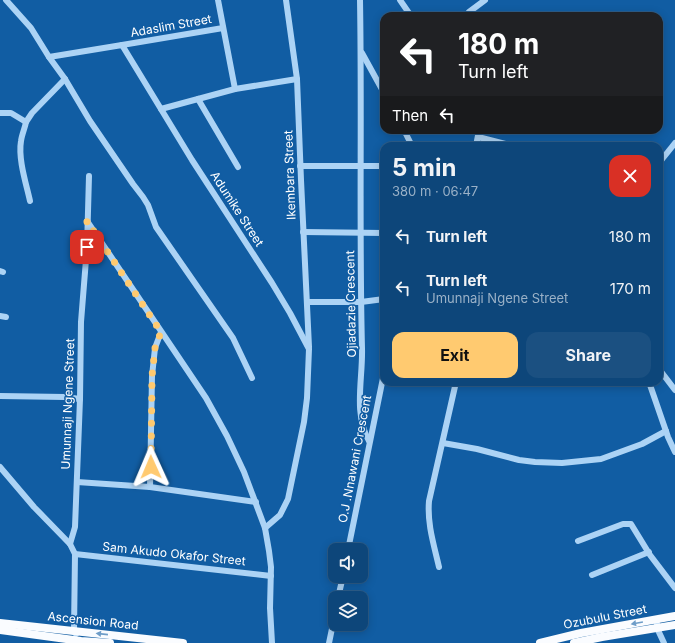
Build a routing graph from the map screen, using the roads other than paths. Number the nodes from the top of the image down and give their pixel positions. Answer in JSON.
{"nodes":[{"id":1,"x":6,"y":0,"type":"edge"},
{"id":2,"x":218,"y":0,"type":"edge"},
{"id":3,"x":286,"y":0,"type":"edge"},
{"id":4,"x":360,"y":0,"type":"edge"},
{"id":5,"x":400,"y":0,"type":"edge"},
{"id":6,"x":484,"y":0,"type":"edge"},
{"id":7,"x":408,"y":12,"type":"edge"},
{"id":8,"x":470,"y":12,"type":"dead end"},
{"id":9,"x":223,"y":28,"type":"junction"},
{"id":10,"x":122,"y":45,"type":"junction"},
{"id":11,"x":361,"y":51,"type":"junction"},
{"id":12,"x":49,"y":57,"type":"junction"},
{"id":13,"x":65,"y":79,"type":"junction"},
{"id":14,"x":298,"y":79,"type":"junction"},
{"id":15,"x":380,"y":86,"type":"edge"},
{"id":16,"x":235,"y":89,"type":"junction"},
{"id":17,"x":198,"y":99,"type":"junction"},
{"id":18,"x":161,"y":109,"type":"junction"},
{"id":19,"x":0,"y":113,"type":"edge"},
{"id":20,"x":26,"y":122,"type":"junction"},
{"id":21,"x":478,"y":134,"type":"edge"},
{"id":22,"x":478,"y":137,"type":"junction"},
{"id":23,"x":477,"y":142,"type":"edge"},
{"id":24,"x":498,"y":142,"type":"edge"},
{"id":25,"x":675,"y":142,"type":"edge"},
{"id":26,"x":663,"y":158,"type":"edge"},
{"id":27,"x":300,"y":166,"type":"junction"},
{"id":28,"x":361,"y":166,"type":"junction"},
{"id":29,"x":380,"y":166,"type":"edge"},
{"id":30,"x":238,"y":167,"type":"dead end"},
{"id":31,"x":89,"y":176,"type":"dead end"},
{"id":32,"x":30,"y":201,"type":"dead end"},
{"id":33,"x":87,"y":221,"type":"junction"},
{"id":34,"x":303,"y":232,"type":"junction"},
{"id":35,"x":361,"y":233,"type":"junction"},
{"id":36,"x":380,"y":233,"type":"edge"},
{"id":37,"x":380,"y":300,"type":"edge"},
{"id":38,"x":307,"y":302,"type":"junction"},
{"id":39,"x":361,"y":302,"type":"junction"},
{"id":40,"x":161,"y":332,"type":"junction"},
{"id":41,"x":309,"y":349,"type":"junction"},
{"id":42,"x":663,"y":374,"type":"edge"},
{"id":43,"x":252,"y":378,"type":"dead end"},
{"id":44,"x":381,"y":386,"type":"edge"},
{"id":45,"x":455,"y":386,"type":"edge"},
{"id":46,"x":650,"y":386,"type":"edge"},
{"id":47,"x":675,"y":390,"type":"edge"},
{"id":48,"x":0,"y":396,"type":"edge"},
{"id":49,"x":80,"y":399,"type":"junction"},
{"id":50,"x":666,"y":431,"type":"junction"},
{"id":51,"x":369,"y":441,"type":"junction"},
{"id":52,"x":443,"y":443,"type":"junction"},
{"id":53,"x":675,"y":452,"type":"edge"},
{"id":54,"x":0,"y":467,"type":"edge"},
{"id":55,"x":77,"y":482,"type":"junction"},
{"id":56,"x":150,"y":487,"type":"junction"},
{"id":57,"x":256,"y":502,"type":"junction"},
{"id":58,"x":265,"y":528,"type":"junction"},
{"id":59,"x":578,"y":541,"type":"dead end"},
{"id":60,"x":349,"y":543,"type":"edge"},
{"id":61,"x":70,"y":544,"type":"junction"},
{"id":62,"x":649,"y":552,"type":"junction"},
{"id":63,"x":75,"y":554,"type":"junction"},
{"id":64,"x":439,"y":567,"type":"dead end"},
{"id":65,"x":592,"y":575,"type":"dead end"},
{"id":66,"x":271,"y":576,"type":"junction"},
{"id":67,"x":675,"y":588,"type":"edge"},
{"id":68,"x":675,"y":616,"type":"edge"},
{"id":69,"x":0,"y":623,"type":"edge"},
{"id":70,"x":657,"y":624,"type":"junction"},
{"id":71,"x":675,"y":624,"type":"edge"},
{"id":72,"x":0,"y":630,"type":"edge"},
{"id":73,"x":74,"y":631,"type":"junction"},
{"id":74,"x":331,"y":631,"type":"edge"},
{"id":75,"x":81,"y":641,"type":"junction"},
{"id":76,"x":545,"y":642,"type":"edge"},
{"id":77,"x":110,"y":643,"type":"edge"},
{"id":78,"x":183,"y":643,"type":"edge"},
{"id":79,"x":272,"y":643,"type":"edge"},
{"id":80,"x":329,"y":643,"type":"edge"},
{"id":81,"x":574,"y":643,"type":"edge"},
{"id":82,"x":664,"y":643,"type":"edge"}],
"edges":[{"from":1,"to":12,"type":"street"},
{"from":2,"to":9,"type":"street"},
{"from":3,"to":14,"type":"street","name":"Ikembara Street"},
{"from":4,"to":11,"type":"street","name":"Ojiadazie Crescent"},
{"from":5,"to":7,"type":"street"},
{"from":6,"to":8,"type":"street"},
{"from":9,"to":10,"type":"street","name":"Adaslim Street"},
{"from":9,"to":16,"type":"street"},
{"from":10,"to":12,"type":"street"},
{"from":10,"to":18,"type":"street","name":"Adumike Street"},
{"from":11,"to":15,"type":"street"},
{"from":11,"to":28,"type":"street","name":"Ojiadazie Crescent"},
{"from":12,"to":13,"type":"street"},
{"from":13,"to":20,"type":"street"},
{"from":13,"to":43,"type":"street"},
{"from":14,"to":16,"type":"street"},
{"from":14,"to":27,"type":"street","name":"Ikembara Street"},
{"from":16,"to":17,"type":"street"},
{"from":17,"to":18,"type":"street"},
{"from":17,"to":30,"type":"street"},
{"from":18,"to":41,"type":"street","name":"Adumike Street"},
{"from":19,"to":20,"type":"street"},
{"from":20,"to":32,"type":"street"},
{"from":21,"to":22,"type":"street"},
{"from":22,"to":23,"type":"street"},
{"from":22,"to":24,"type":"street"},
{"from":25,"to":26,"type":"street"},
{"from":27,"to":28,"type":"street"},
{"from":27,"to":34,"type":"street","name":"Ikembara Street"},
{"from":28,"to":29,"type":"street"},
{"from":28,"to":35,"type":"street","name":"Ojiadazie Crescent"},
{"from":31,"to":33,"type":"street","name":"Umunnaji Ngene Street"},
{"from":33,"to":40,"type":"street"},
{"from":33,"to":49,"type":"street","name":"Umunnaji Ngene Street"},
{"from":34,"to":35,"type":"street"},
{"from":34,"to":38,"type":"street","name":"Ikembara Street"},
{"from":35,"to":36,"type":"street"},
{"from":35,"to":39,"type":"street","name":"Ojiadazie Crescent"},
{"from":37,"to":39,"type":"street"},
{"from":38,"to":39,"type":"street"},
{"from":38,"to":41,"type":"street","name":"Ikembara Street"},
{"from":39,"to":51,"type":"street","name":"Ojiadazie Crescent"},
{"from":40,"to":56,"type":"street"},
{"from":40,"to":57,"type":"street"},
{"from":41,"to":58,"type":"street"},
{"from":42,"to":47,"type":"street"},
{"from":44,"to":51,"type":"street","name":"O.J .Nnawani Crescent"},
{"from":45,"to":52,"type":"street"},
{"from":46,"to":50,"type":"street"},
{"from":48,"to":49,"type":"street"},
{"from":49,"to":55,"type":"street","name":"Umunnaji Ngene Street"},
{"from":50,"to":52,"type":"street"},
{"from":50,"to":53,"type":"street"},
{"from":51,"to":60,"type":"street","name":"O.J .Nnawani Crescent"},
{"from":52,"to":64,"type":"street"},
{"from":54,"to":61,"type":"street"},
{"from":55,"to":56,"type":"street"},
{"from":55,"to":61,"type":"street","name":"Umunnaji Ngene Street"},
{"from":56,"to":57,"type":"street"},
{"from":57,"to":58,"type":"street"},
{"from":58,"to":66,"type":"street"},
{"from":59,"to":62,"type":"street"},
{"from":61,"to":63,"type":"street"},
{"from":62,"to":65,"type":"street"},
{"from":62,"to":67,"type":"street"},
{"from":63,"to":66,"type":"street","name":"Sam Akudo Okafor Street"},
{"from":63,"to":73,"type":"street"},
{"from":66,"to":79,"type":"street"},
{"from":68,"to":70,"type":"main road","name":"Ozubulu Street"},
{"from":69,"to":73,"type":"main road","name":"Ascension Road"},
{"from":70,"to":71,"type":"main road","name":"Ozubulu Street"},
{"from":70,"to":76,"type":"main road","name":"Ozubulu Street","one_way":true},
{"from":70,"to":81,"type":"main road","name":"Ozubulu Street"},
{"from":70,"to":82,"type":"street"},
{"from":72,"to":75,"type":"main road","name":"Ascension Road"},
{"from":73,"to":75,"type":"street"},
{"from":78,"to":73,"type":"main road","name":"Ascension Road","one_way":true},
{"from":74,"to":80,"type":"street"},
{"from":75,"to":77,"type":"main road","name":"Ascension Road"}]}
